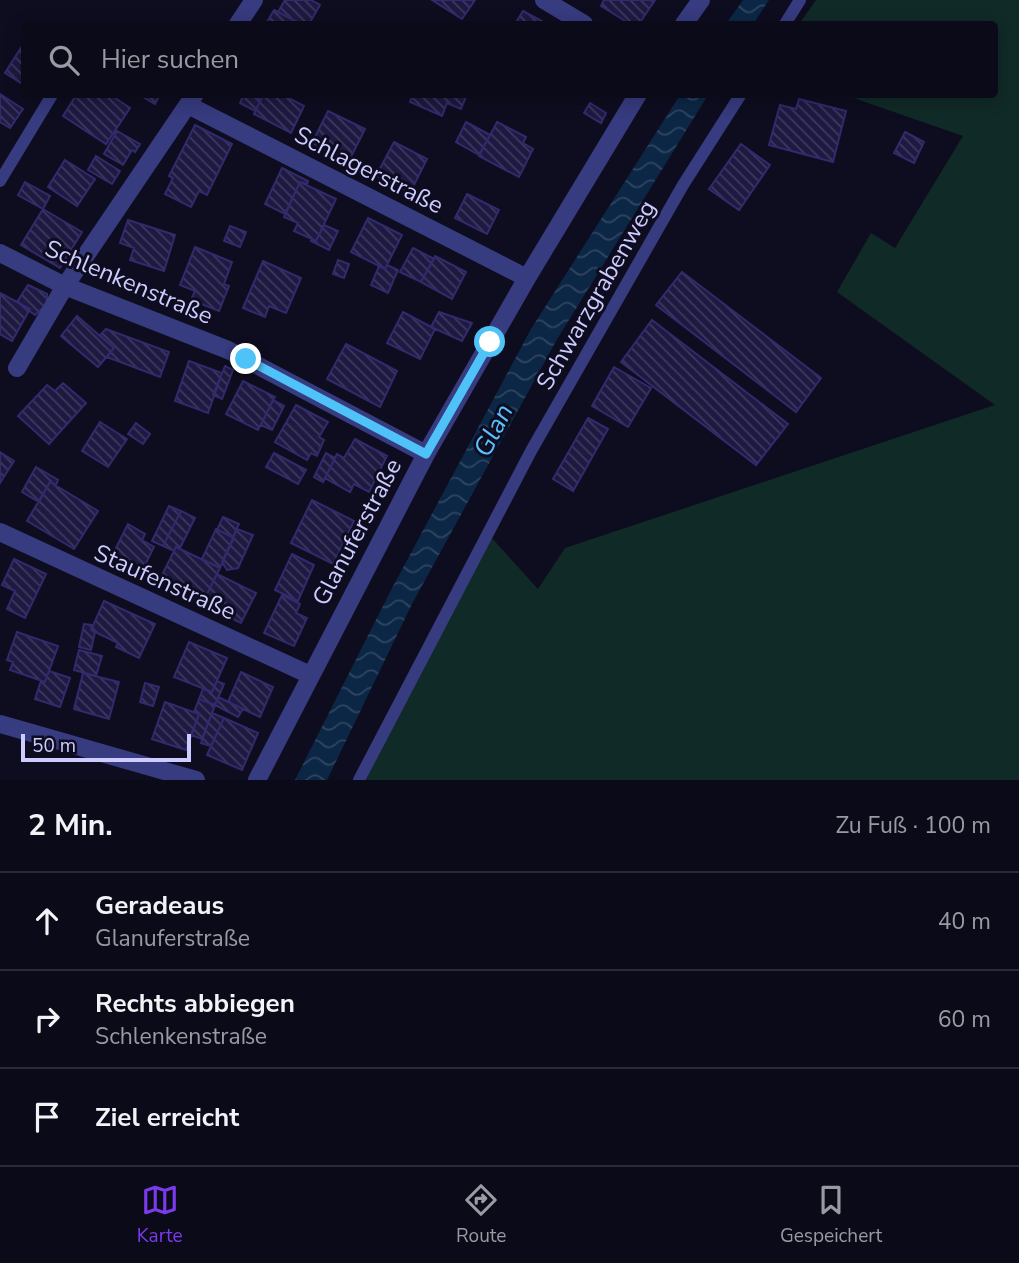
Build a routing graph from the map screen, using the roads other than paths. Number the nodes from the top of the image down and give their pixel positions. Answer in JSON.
{"nodes":[{"id":1,"x":254,"y":0,"type":"edge"},
{"id":2,"x":544,"y":0,"type":"edge"},
{"id":3,"x":701,"y":0,"type":"edge"},
{"id":4,"x":800,"y":0,"type":"edge"},
{"id":5,"x":240,"y":21,"type":"edge"},
{"id":6,"x":579,"y":21,"type":"edge"},
{"id":7,"x":686,"y":21,"type":"edge"},
{"id":8,"x":787,"y":21,"type":"edge"},
{"id":9,"x":51,"y":98,"type":"edge"},
{"id":10,"x":636,"y":98,"type":"edge"},
{"id":11,"x":737,"y":98,"type":"edge"},
{"id":12,"x":191,"y":100,"type":"edge"},
{"id":13,"x":0,"y":181,"type":"edge"},
{"id":14,"x":0,"y":253,"type":"edge"},
{"id":15,"x":527,"y":278,"type":"junction"},
{"id":16,"x":65,"y":286,"type":"junction"},
{"id":17,"x":17,"y":368,"type":"dead end"},
{"id":18,"x":426,"y":454,"type":"junction"},
{"id":19,"x":0,"y":532,"type":"edge"},
{"id":20,"x":310,"y":676,"type":"junction"},
{"id":21,"x":0,"y":724,"type":"edge"},
{"id":22,"x":196,"y":780,"type":"edge"},
{"id":23,"x":257,"y":780,"type":"edge"},
{"id":24,"x":359,"y":780,"type":"edge"}],
"edges":[{"from":1,"to":5,"type":"street"},
{"from":2,"to":6,"type":"street"},
{"from":3,"to":7,"type":"street"},
{"from":4,"to":8,"type":"lane"},
{"from":9,"to":13,"type":"lane"},
{"from":10,"to":15,"type":"street","name":"Glanuferstraße"},
{"from":11,"to":24,"type":"lane","name":"Schwarzgrabenweg"},
{"from":12,"to":15,"type":"street","name":"Schlagerstraße"},
{"from":12,"to":16,"type":"street"},
{"from":14,"to":16,"type":"street","name":"Schlenkenstraße"},
{"from":15,"to":18,"type":"street","name":"Glanuferstraße"},
{"from":16,"to":17,"type":"street"},
{"from":16,"to":18,"type":"street","name":"Schlenkenstraße"},
{"from":18,"to":20,"type":"street","name":"Glanuferstraße"},
{"from":19,"to":20,"type":"street","name":"Staufenstraße"},
{"from":20,"to":23,"type":"street","name":"Glanuferstraße"},
{"from":21,"to":22,"type":"street"}]}
